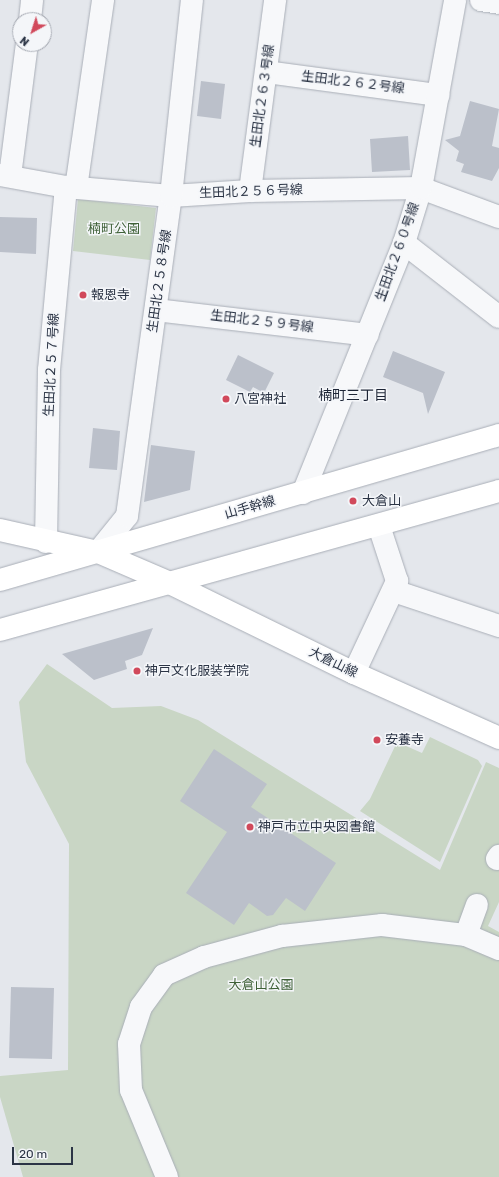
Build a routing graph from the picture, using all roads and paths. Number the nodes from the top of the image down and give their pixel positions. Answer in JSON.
{"nodes":[{"id":1,"x":32,"y":0,"type":"edge"},
{"id":2,"x":102,"y":0,"type":"edge"},
{"id":3,"x":192,"y":0,"type":"edge"},
{"id":4,"x":275,"y":0,"type":"edge"},
{"id":5,"x":455,"y":0,"type":"edge"},
{"id":6,"x":481,"y":0,"type":"edge"},
{"id":7,"x":499,"y":3,"type":"edge"},
{"id":8,"x":31,"y":12,"type":"edge"},
{"id":9,"x":26,"y":52,"type":"edge"},
{"id":10,"x":267,"y":72,"type":"junction"},
{"id":11,"x":438,"y":95,"type":"junction"},
{"id":12,"x":5,"y":176,"type":"edge"},
{"id":13,"x":71,"y":188,"type":"junction"},
{"id":14,"x":421,"y":188,"type":"junction"},
{"id":15,"x":250,"y":191,"type":"junction"},
{"id":16,"x":171,"y":196,"type":"junction"},
{"id":17,"x":499,"y":217,"type":"edge"},
{"id":18,"x":404,"y":243,"type":"junction"},
{"id":19,"x":156,"y":310,"type":"junction"},
{"id":20,"x":499,"y":317,"type":"edge"},
{"id":21,"x":368,"y":335,"type":"junction"},
{"id":22,"x":499,"y":435,"type":"edge"},
{"id":23,"x":499,"y":491,"type":"edge"},
{"id":24,"x":303,"y":493,"type":"junction"},
{"id":25,"x":379,"y":526,"type":"junction"},
{"id":26,"x":0,"y":530,"type":"edge"},
{"id":27,"x":46,"y":542,"type":"junction"},
{"id":28,"x":98,"y":552,"type":"junction"},
{"id":29,"x":0,"y":580,"type":"edge"},
{"id":30,"x":170,"y":583,"type":"junction"},
{"id":31,"x":394,"y":591,"type":"junction"},
{"id":32,"x":499,"y":626,"type":"edge"},
{"id":33,"x":0,"y":630,"type":"edge"},
{"id":34,"x":354,"y":673,"type":"junction"},
{"id":35,"x":499,"y":738,"type":"edge"},
{"id":36,"x":477,"y":905,"type":"dead end"},
{"id":37,"x":466,"y":935,"type":"junction"},
{"id":38,"x":499,"y":949,"type":"edge"},
{"id":39,"x":167,"y":1177,"type":"edge"}],
"edges":[{"from":1,"to":8,"type":"street"},
{"from":2,"to":13,"type":"street","name":"生田北２５７号線"},
{"from":3,"to":16,"type":"street","name":"生田北２５８号線"},
{"from":4,"to":10,"type":"street","name":"生田北２６３号線"},
{"from":5,"to":11,"type":"street","name":"生田北２６０号線"},
{"from":6,"to":7,"type":"street"},
{"from":9,"to":12,"type":"street"},
{"from":10,"to":11,"type":"street","name":"生田北２６２号線"},
{"from":10,"to":15,"type":"street","name":"生田北２６３号線"},
{"from":11,"to":14,"type":"street","name":"生田北２６０号線"},
{"from":12,"to":13,"type":"street","name":"生田北２５６号線"},
{"from":13,"to":16,"type":"street","name":"生田北２５６号線"},
{"from":13,"to":27,"type":"street","name":"生田北２５７号線"},
{"from":14,"to":15,"type":"street","name":"生田北２５６号線"},
{"from":14,"to":17,"type":"street","name":"生田北２５６号線"},
{"from":14,"to":18,"type":"street","name":"生田北２６０号線"},
{"from":15,"to":16,"type":"street","name":"生田北２５６号線"},
{"from":16,"to":19,"type":"street","name":"生田北２５８号線"},
{"from":18,"to":20,"type":"street"},
{"from":18,"to":21,"type":"street","name":"生田北２６０号線"},
{"from":19,"to":21,"type":"street","name":"生田北２５９号線"},
{"from":19,"to":28,"type":"street","name":"生田北２５８号線"},
{"from":21,"to":24,"type":"street","name":"生田北２６０号線"},
{"from":22,"to":24,"type":"main road","name":"山手幹線"},
{"from":23,"to":25,"type":"main road"},
{"from":24,"to":28,"type":"main road","name":"山手幹線"},
{"from":25,"to":30,"type":"main road"},
{"from":25,"to":31,"type":"street"},
{"from":26,"to":27,"type":"main road"},
{"from":27,"to":28,"type":"main road"},
{"from":28,"to":29,"type":"main road","name":"山手幹線"},
{"from":28,"to":30,"type":"main road","name":"大倉山線"},
{"from":30,"to":33,"type":"main road"},
{"from":30,"to":34,"type":"main road","name":"大倉山線"},
{"from":31,"to":32,"type":"street"},
{"from":31,"to":34,"type":"street"},
{"from":34,"to":35,"type":"main road","name":"大倉山線"},
{"from":36,"to":37,"type":"street"},
{"from":37,"to":38,"type":"street"},
{"from":37,"to":39,"type":"street"}]}
